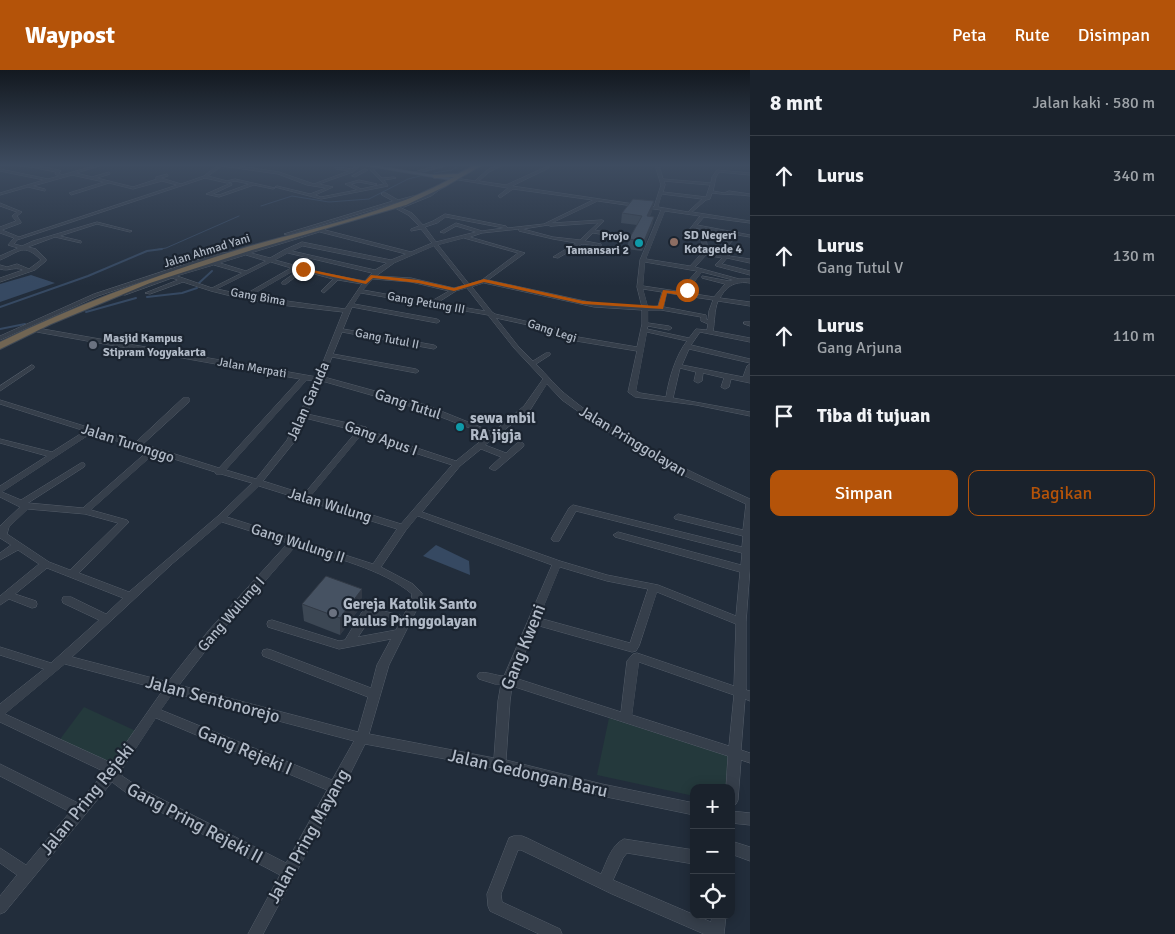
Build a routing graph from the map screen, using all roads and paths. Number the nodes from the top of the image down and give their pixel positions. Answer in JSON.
{"nodes":[{"id":1,"x":3,"y":205,"type":"edge"},
{"id":2,"x":120,"y":205,"type":"edge"},
{"id":3,"x":389,"y":205,"type":"edge"},
{"id":4,"x":391,"y":205,"type":"edge"},
{"id":5,"x":392,"y":205,"type":"edge"},
{"id":6,"x":398,"y":205,"type":"edge"},
{"id":7,"x":399,"y":205,"type":"edge"},
{"id":8,"x":586,"y":205,"type":"edge"},
{"id":9,"x":636,"y":205,"type":"edge"},
{"id":10,"x":697,"y":205,"type":"edge"},
{"id":11,"x":656,"y":208,"type":"joint"},
{"id":12,"x":664,"y":209,"type":"junction"},
{"id":13,"x":97,"y":213,"type":"junction"},
{"id":14,"x":689,"y":213,"type":"junction"},
{"id":15,"x":703,"y":215,"type":"junction"},
{"id":16,"x":350,"y":219,"type":"junction"},
{"id":17,"x":739,"y":221,"type":"junction"},
{"id":18,"x":750,"y":222,"type":"edge"},
{"id":19,"x":97,"y":223,"type":"junction"},
{"id":20,"x":545,"y":225,"type":"junction"},
{"id":21,"x":693,"y":226,"type":"junction"},
{"id":22,"x":422,"y":227,"type":"junction"},
{"id":23,"x":512,"y":228,"type":"junction"},
{"id":24,"x":319,"y":230,"type":"junction"},
{"id":25,"x":413,"y":230,"type":"dead end"},
{"id":26,"x":0,"y":231,"type":"edge"},
{"id":27,"x":130,"y":232,"type":"dead end"},
{"id":28,"x":442,"y":232,"type":"junction"},
{"id":29,"x":482,"y":232,"type":"junction"},
{"id":30,"x":592,"y":232,"type":"junction"},
{"id":31,"x":735,"y":234,"type":"junction"},
{"id":32,"x":611,"y":235,"type":"dead end"},
{"id":33,"x":55,"y":236,"type":"junction"},
{"id":34,"x":462,"y":236,"type":"junction"},
{"id":35,"x":750,"y":236,"type":"edge"},
{"id":36,"x":17,"y":239,"type":"junction"},
{"id":37,"x":286,"y":240,"type":"junction"},
{"id":38,"x":729,"y":241,"type":"dead end"},
{"id":39,"x":79,"y":242,"type":"dead end"},
{"id":40,"x":581,"y":242,"type":"junction"},
{"id":41,"x":436,"y":244,"type":"junction"},
{"id":42,"x":300,"y":245,"type":"junction"},
{"id":43,"x":599,"y":245,"type":"dead end"},
{"id":44,"x":24,"y":247,"type":"junction"},
{"id":45,"x":0,"y":248,"type":"edge"},
{"id":46,"x":705,"y":250,"type":"junction"},
{"id":47,"x":286,"y":251,"type":"junction"},
{"id":48,"x":722,"y":251,"type":"junction"},
{"id":49,"x":14,"y":252,"type":"junction"},
{"id":50,"x":245,"y":253,"type":"junction"},
{"id":51,"x":412,"y":254,"type":"junction"},
{"id":52,"x":726,"y":256,"type":"junction"},
{"id":53,"x":556,"y":257,"type":"dead end"},
{"id":54,"x":0,"y":258,"type":"edge"},
{"id":55,"x":271,"y":259,"type":"junction"},
{"id":56,"x":643,"y":260,"type":"junction"},
{"id":57,"x":750,"y":261,"type":"edge"},
{"id":58,"x":214,"y":262,"type":"junction"},
{"id":59,"x":392,"y":262,"type":"junction"},
{"id":60,"x":0,"y":267,"type":"edge"},
{"id":61,"x":300,"y":268,"type":"junction"},
{"id":62,"x":691,"y":268,"type":"junction"},
{"id":63,"x":28,"y":270,"type":"junction"},
{"id":64,"x":701,"y":270,"type":"junction"},
{"id":65,"x":712,"y":271,"type":"joint"},
{"id":66,"x":245,"y":272,"type":"junction"},
{"id":67,"x":750,"y":273,"type":"edge"},
{"id":68,"x":172,"y":276,"type":"junction"},
{"id":69,"x":371,"y":277,"type":"junction"},
{"id":70,"x":704,"y":277,"type":"dead end"},
{"id":71,"x":337,"y":278,"type":"junction"},
{"id":72,"x":736,"y":279,"type":"junction"},
{"id":73,"x":0,"y":280,"type":"edge"},
{"id":74,"x":183,"y":280,"type":"junction"},
{"id":75,"x":750,"y":280,"type":"edge"},
{"id":76,"x":484,"y":281,"type":"junction"},
{"id":77,"x":284,"y":283,"type":"dead end"},
{"id":78,"x":728,"y":283,"type":"junction"},
{"id":79,"x":470,"y":287,"type":"junction"},
{"id":80,"x":640,"y":288,"type":"junction"},
{"id":81,"x":214,"y":289,"type":"junction"},
{"id":82,"x":667,"y":289,"type":"junction"},
{"id":83,"x":454,"y":290,"type":"junction"},
{"id":84,"x":324,"y":291,"type":"dead end"},
{"id":85,"x":359,"y":291,"type":"junction"},
{"id":86,"x":686,"y":292,"type":"junction"},
{"id":87,"x":148,"y":293,"type":"dead end"},
{"id":88,"x":246,"y":296,"type":"junction"},
{"id":89,"x":716,"y":299,"type":"junction"},
{"id":90,"x":430,"y":304,"type":"junction"},
{"id":91,"x":750,"y":304,"type":"edge"},
{"id":92,"x":348,"y":308,"type":"junction"},
{"id":93,"x":645,"y":308,"type":"junction"},
{"id":94,"x":661,"y":308,"type":"junction"},
{"id":95,"x":493,"y":315,"type":"junction"},
{"id":96,"x":437,"y":321,"type":"dead end"},
{"id":97,"x":712,"y":323,"type":"junction"},
{"id":98,"x":644,"y":327,"type":"junction"},
{"id":99,"x":669,"y":328,"type":"dead end"},
{"id":100,"x":37,"y":330,"type":"junction"},
{"id":101,"x":340,"y":330,"type":"junction"},
{"id":102,"x":710,"y":331,"type":"junction"},
{"id":103,"x":740,"y":338,"type":"junction"},
{"id":104,"x":0,"y":340,"type":"edge"},
{"id":105,"x":750,"y":340,"type":"edge"},
{"id":106,"x":688,"y":343,"type":"junction"},
{"id":107,"x":712,"y":343,"type":"dead end"},
{"id":108,"x":735,"y":345,"type":"dead end"},
{"id":109,"x":0,"y":347,"type":"edge"},
{"id":110,"x":434,"y":347,"type":"dead end"},
{"id":111,"x":641,"y":350,"type":"junction"},
{"id":112,"x":711,"y":352,"type":"junction"},
{"id":113,"x":548,"y":354,"type":"dead end"},
{"id":114,"x":329,"y":355,"type":"junction"},
{"id":115,"x":750,"y":361,"type":"edge"},
{"id":116,"x":532,"y":364,"type":"junction"},
{"id":117,"x":679,"y":366,"type":"junction"},
{"id":118,"x":750,"y":366,"type":"edge"},
{"id":119,"x":32,"y":367,"type":"dead end"},
{"id":120,"x":700,"y":370,"type":"junction"},
{"id":121,"x":416,"y":371,"type":"dead end"},
{"id":122,"x":728,"y":376,"type":"junction"},
{"id":123,"x":305,"y":378,"type":"junction"},
{"id":124,"x":319,"y":379,"type":"junction"},
{"id":125,"x":546,"y":380,"type":"junction"},
{"id":126,"x":748,"y":380,"type":"edge"},
{"id":127,"x":698,"y":382,"type":"dead end"},
{"id":128,"x":725,"y":387,"type":"dead end"},
{"id":129,"x":0,"y":389,"type":"edge"},
{"id":130,"x":669,"y":399,"type":"junction"},
{"id":131,"x":186,"y":400,"type":"dead end"},
{"id":132,"x":0,"y":402,"type":"edge"},
{"id":133,"x":750,"y":414,"type":"edge"},
{"id":134,"x":303,"y":415,"type":"junction"},
{"id":135,"x":363,"y":430,"type":"junction"},
{"id":136,"x":91,"y":431,"type":"junction"},
{"id":137,"x":494,"y":435,"type":"junction"},
{"id":138,"x":0,"y":441,"type":"edge"},
{"id":139,"x":520,"y":445,"type":"dead end"},
{"id":140,"x":136,"y":446,"type":"junction"},
{"id":141,"x":480,"y":446,"type":"junction"},
{"id":142,"x":153,"y":451,"type":"junction"},
{"id":143,"x":53,"y":455,"type":"junction"},
{"id":144,"x":507,"y":456,"type":"junction"},
{"id":145,"x":457,"y":464,"type":"junction"},
{"id":146,"x":81,"y":465,"type":"dead end"},
{"id":147,"x":493,"y":468,"type":"dead end"},
{"id":148,"x":219,"y":472,"type":"junction"},
{"id":149,"x":257,"y":483,"type":"junction"},
{"id":150,"x":0,"y":490,"type":"edge"},
{"id":151,"x":0,"y":494,"type":"edge"},
{"id":152,"x":305,"y":498,"type":"junction"},
{"id":153,"x":750,"y":504,"type":"edge"},
{"id":154,"x":25,"y":505,"type":"junction"},
{"id":155,"x":85,"y":511,"type":"junction"},
{"id":156,"x":416,"y":513,"type":"junction"},
{"id":157,"x":678,"y":517,"type":"dead end"},
{"id":158,"x":221,"y":518,"type":"junction"},
{"id":159,"x":403,"y":528,"type":"junction"},
{"id":160,"x":2,"y":530,"type":"edge"},
{"id":161,"x":618,"y":534,"type":"dead end"},
{"id":162,"x":747,"y":534,"type":"junction"},
{"id":163,"x":556,"y":539,"type":"dead end"},
{"id":164,"x":294,"y":542,"type":"junction"},
{"id":165,"x":17,"y":546,"type":"junction"},
{"id":166,"x":746,"y":551,"type":"junction"},
{"id":167,"x":0,"y":557,"type":"edge"},
{"id":168,"x":557,"y":563,"type":"junction"},
{"id":169,"x":46,"y":564,"type":"junction"},
{"id":170,"x":375,"y":568,"type":"junction"},
{"id":171,"x":747,"y":573,"type":"edge"},
{"id":172,"x":72,"y":574,"type":"junction"},
{"id":173,"x":654,"y":587,"type":"junction"},
{"id":174,"x":131,"y":597,"type":"junction"},
{"id":175,"x":4,"y":598,"type":"edge"},
{"id":176,"x":67,"y":600,"type":"dead end"},
{"id":177,"x":32,"y":604,"type":"dead end"},
{"id":178,"x":107,"y":619,"type":"junction"},
{"id":179,"x":402,"y":620,"type":"junction"},
{"id":180,"x":532,"y":620,"type":"junction"},
{"id":181,"x":740,"y":622,"type":"junction"},
{"id":182,"x":272,"y":624,"type":"dead end"},
{"id":183,"x":399,"y":633,"type":"junction"},
{"id":184,"x":80,"y":644,"type":"junction"},
{"id":185,"x":348,"y":644,"type":"junction"},
{"id":186,"x":0,"y":651,"type":"edge"},
{"id":187,"x":268,"y":652,"type":"dead end"},
{"id":188,"x":64,"y":658,"type":"junction"},
{"id":189,"x":86,"y":663,"type":"junction"},
{"id":190,"x":53,"y":668,"type":"junction"},
{"id":191,"x":483,"y":676,"type":"dead end"},
{"id":192,"x":508,"y":680,"type":"junction"},
{"id":193,"x":170,"y":688,"type":"junction"},
{"id":194,"x":745,"y":694,"type":"edge"},
{"id":195,"x":375,"y":695,"type":"junction"},
{"id":196,"x":0,"y":711,"type":"edge"},
{"id":197,"x":154,"y":712,"type":"junction"},
{"id":198,"x":0,"y":717,"type":"edge"},
{"id":199,"x":626,"y":719,"type":"junction"},
{"id":200,"x":362,"y":738,"type":"junction"},
{"id":201,"x":734,"y":753,"type":"junction"},
{"id":202,"x":750,"y":758,"type":"edge"},
{"id":203,"x":500,"y":764,"type":"junction"},
{"id":204,"x":0,"y":770,"type":"edge"},
{"id":205,"x":114,"y":770,"type":"junction"},
{"id":206,"x":732,"y":784,"type":"edge"},
{"id":207,"x":336,"y":788,"type":"junction"},
{"id":208,"x":690,"y":808,"type":"edge"},
{"id":209,"x":79,"y":810,"type":"junction"},
{"id":210,"x":735,"y":817,"type":"edge"},
{"id":211,"x":750,"y":819,"type":"edge"},
{"id":212,"x":735,"y":848,"type":"edge"},
{"id":213,"x":750,"y":854,"type":"edge"},
{"id":214,"x":0,"y":855,"type":"edge"},
{"id":215,"x":690,"y":856,"type":"edge"},
{"id":216,"x":288,"y":872,"type":"junction"},
{"id":217,"x":27,"y":874,"type":"junction"},
{"id":218,"x":604,"y":882,"type":"junction"},
{"id":219,"x":0,"y":906,"type":"edge"},
{"id":220,"x":719,"y":919,"type":"edge"},
{"id":221,"x":717,"y":933,"type":"edge"},
{"id":222,"x":255,"y":934,"type":"edge"},
{"id":223,"x":556,"y":934,"type":"edge"}],
"edges":[{"from":1,"to":26,"type":"street"},
{"from":2,"to":13,"type":"street"},
{"from":3,"to":16,"type":"highway","name":"Jalan Ahmad Yani"},
{"from":4,"to":104,"type":"street"},
{"from":5,"to":24,"type":"street"},
{"from":6,"to":22,"type":"street","name":"Jalan Pringgolayan"},
{"from":7,"to":16,"type":"highway","name":"Jalan Ahmad Yani"},
{"from":8,"to":20,"type":"street","name":"Jalan Garuda"},
{"from":9,"to":11,"type":"street"},
{"from":10,"to":14,"type":"street"},
{"from":11,"to":12,"type":"street"},
{"from":12,"to":14,"type":"street"},
{"from":12,"to":56,"type":"street"},
{"from":13,"to":19,"type":"street"},
{"from":13,"to":36,"type":"street"},
{"from":14,"to":15,"type":"street"},
{"from":15,"to":17,"type":"street"},
{"from":15,"to":21,"type":"street"},
{"from":16,"to":37,"type":"highway","name":"Jalan Ahmad Yani"},
{"from":16,"to":104,"type":"highway","name":"Jalan Ahmad Yani"},
{"from":17,"to":18,"type":"street"},
{"from":17,"to":31,"type":"street"},
{"from":19,"to":27,"type":"street"},
{"from":19,"to":33,"type":"street"},
{"from":20,"to":23,"type":"street","name":"Jalan Garuda"},
{"from":20,"to":30,"type":"street"},
{"from":21,"to":31,"type":"street"},
{"from":21,"to":46,"type":"street"},
{"from":22,"to":23,"type":"street"},
{"from":22,"to":25,"type":"street"},
{"from":22,"to":28,"type":"street"},
{"from":22,"to":41,"type":"street","name":"Jalan Pringgolayan"},
{"from":23,"to":29,"type":"street","name":"Jalan Garuda"},
{"from":23,"to":40,"type":"street"},
{"from":24,"to":37,"type":"street"},
{"from":24,"to":51,"type":"street"},
{"from":26,"to":36,"type":"street"},
{"from":28,"to":29,"type":"street"},
{"from":28,"to":34,"type":"street"},
{"from":29,"to":34,"type":"street","name":"Jalan Garuda"},
{"from":30,"to":32,"type":"street"},
{"from":30,"to":40,"type":"street"},
{"from":31,"to":35,"type":"street"},
{"from":33,"to":39,"type":"street"},
{"from":33,"to":44,"type":"street"},
{"from":34,"to":41,"type":"street","name":"Jalan Garuda"},
{"from":34,"to":76,"type":"street"},
{"from":36,"to":44,"type":"street"},
{"from":37,"to":42,"type":"street"},
{"from":37,"to":50,"type":"street"},
{"from":37,"to":109,"type":"highway","name":"Jalan Ahmad Yani"},
{"from":38,"to":48,"type":"street"},
{"from":40,"to":43,"type":"street"},
{"from":40,"to":53,"type":"street"},
{"from":41,"to":51,"type":"street","name":"Jalan Garuda"},
{"from":41,"to":79,"type":"street","name":"Jalan Pringgolayan"},
{"from":42,"to":47,"type":"street"},
{"from":42,"to":59,"type":"street"},
{"from":44,"to":49,"type":"street"},
{"from":44,"to":63,"type":"street"},
{"from":45,"to":49,"type":"street"},
{"from":46,"to":48,"type":"street"},
{"from":46,"to":52,"type":"street"},
{"from":46,"to":62,"type":"street"},
{"from":47,"to":55,"type":"street"},
{"from":47,"to":69,"type":"street"},
{"from":48,"to":52,"type":"street"},
{"from":49,"to":54,"type":"street"},
{"from":50,"to":55,"type":"street"},
{"from":50,"to":58,"type":"street"},
{"from":51,"to":59,"type":"street","name":"Jalan Garuda"},
{"from":52,"to":57,"type":"street"},
{"from":52,"to":67,"type":"street"},
{"from":55,"to":61,"type":"street"},
{"from":55,"to":66,"type":"street"},
{"from":56,"to":62,"type":"street"},
{"from":56,"to":80,"type":"street"},
{"from":58,"to":66,"type":"street"},
{"from":58,"to":68,"type":"street"},
{"from":59,"to":69,"type":"street","name":"Jalan Garuda"},
{"from":60,"to":63,"type":"street"},
{"from":61,"to":71,"type":"street"},
{"from":61,"to":77,"type":"street"},
{"from":61,"to":88,"type":"street"},
{"from":62,"to":64,"type":"street"},
{"from":63,"to":73,"type":"street"},
{"from":64,"to":65,"type":"street"},
{"from":64,"to":86,"type":"street"},
{"from":65,"to":72,"type":"street"},
{"from":66,"to":81,"type":"street"},
{"from":68,"to":74,"type":"street","name":"Gang Bima"},
{"from":68,"to":100,"type":"street"},
{"from":69,"to":71,"type":"street"},
{"from":69,"to":83,"type":"street"},
{"from":69,"to":85,"type":"street","name":"Jalan Garuda"},
{"from":70,"to":78,"type":"street"},
{"from":71,"to":84,"type":"street"},
{"from":72,"to":75,"type":"street"},
{"from":72,"to":78,"type":"street"},
{"from":74,"to":81,"type":"street","name":"Gang Bima"},
{"from":74,"to":87,"type":"street"},
{"from":76,"to":79,"type":"street"},
{"from":76,"to":93,"type":"street"},
{"from":78,"to":89,"type":"street"},
{"from":79,"to":83,"type":"street"},
{"from":79,"to":95,"type":"street","name":"Jalan Pringgolayan"},
{"from":80,"to":82,"type":"street"},
{"from":80,"to":93,"type":"street"},
{"from":81,"to":88,"type":"street","name":"Gang Bima"},
{"from":82,"to":86,"type":"street"},
{"from":82,"to":94,"type":"street"},
{"from":83,"to":90,"type":"street"},
{"from":85,"to":90,"type":"street","name":"Gang Petung III"},
{"from":85,"to":92,"type":"street","name":"Jalan Garuda"},
{"from":86,"to":89,"type":"street"},
{"from":88,"to":92,"type":"street","name":"Gang Bima"},
{"from":89,"to":91,"type":"street"},
{"from":89,"to":97,"type":"street"},
{"from":90,"to":95,"type":"street","name":"Gang Petung III"},
{"from":92,"to":96,"type":"street","name":"Gang Tutul II"},
{"from":92,"to":101,"type":"street","name":"Jalan Garuda"},
{"from":93,"to":94,"type":"street"},
{"from":93,"to":98,"type":"street"},
{"from":94,"to":97,"type":"street"},
{"from":95,"to":111,"type":"street","name":"Gang Legi"},
{"from":95,"to":116,"type":"street","name":"Jalan Pringgolayan"},
{"from":97,"to":102,"type":"street"},
{"from":98,"to":99,"type":"street"},
{"from":98,"to":106,"type":"street"},
{"from":98,"to":111,"type":"street"},
{"from":100,"to":109,"type":"street"},
{"from":100,"to":123,"type":"street","name":"Jalan Merpati"},
{"from":101,"to":110,"type":"street","name":"Gang Tutul II"},
{"from":101,"to":114,"type":"street","name":"Jalan Garuda"},
{"from":102,"to":103,"type":"street"},
{"from":102,"to":106,"type":"street"},
{"from":103,"to":105,"type":"street"},
{"from":103,"to":108,"type":"street"},
{"from":106,"to":112,"type":"street"},
{"from":106,"to":117,"type":"street"},
{"from":107,"to":112,"type":"street"},
{"from":111,"to":130,"type":"street"},
{"from":112,"to":115,"type":"street"},
{"from":113,"to":116,"type":"street"},
{"from":114,"to":121,"type":"street"},
{"from":114,"to":124,"type":"street","name":"Jalan Garuda"},
{"from":116,"to":125,"type":"street","name":"Jalan Pringgolayan"},
{"from":117,"to":120,"type":"street"},
{"from":117,"to":130,"type":"street"},
{"from":118,"to":126,"type":"street"},
{"from":119,"to":129,"type":"street"},
{"from":120,"to":122,"type":"street"},
{"from":120,"to":127,"type":"street"},
{"from":122,"to":126,"type":"street"},
{"from":122,"to":128,"type":"street"},
{"from":123,"to":124,"type":"street","name":"Jalan Merpati"},
{"from":123,"to":148,"type":"street"},
{"from":124,"to":134,"type":"street","name":"Jalan Garuda"},
{"from":124,"to":137,"type":"street","name":"Gang Tutul"},
{"from":125,"to":137,"type":"street"},
{"from":125,"to":153,"type":"street","name":"Jalan Pringgolayan"},
{"from":130,"to":133,"type":"street"},
{"from":131,"to":140,"type":"street"},
{"from":132,"to":136,"type":"street","name":"Jalan Turonggo"},
{"from":134,"to":135,"type":"street","name":"Gang Apus I"},
{"from":134,"to":149,"type":"street","name":"Jalan Garuda"},
{"from":135,"to":145,"type":"street","name":"Gang Apus I"},
{"from":135,"to":152,"type":"street"},
{"from":136,"to":140,"type":"street","name":"Jalan Turonggo"},
{"from":136,"to":143,"type":"street"},
{"from":137,"to":141,"type":"street"},
{"from":138,"to":143,"type":"street"},
{"from":139,"to":144,"type":"street"},
{"from":140,"to":142,"type":"street","name":"Jalan Turonggo"},
{"from":141,"to":144,"type":"street"},
{"from":141,"to":145,"type":"street"},
{"from":142,"to":148,"type":"street","name":"Jalan Turonggo"},
{"from":142,"to":155,"type":"street"},
{"from":143,"to":150,"type":"street"},
{"from":144,"to":147,"type":"street"},
{"from":145,"to":156,"type":"street"},
{"from":146,"to":154,"type":"street"},
{"from":148,"to":149,"type":"street","name":"Jalan Turonggo"},
{"from":149,"to":152,"type":"street","name":"Jalan Wulung"},
{"from":149,"to":158,"type":"street","name":"Jalan Garuda"},
{"from":151,"to":154,"type":"street"},
{"from":152,"to":159,"type":"street","name":"Jalan Wulung"},
{"from":153,"to":162,"type":"street"},
{"from":154,"to":155,"type":"street"},
{"from":154,"to":160,"type":"street"},
{"from":155,"to":172,"type":"street"},
{"from":156,"to":159,"type":"street"},
{"from":156,"to":168,"type":"street"},
{"from":157,"to":162,"type":"street"},
{"from":158,"to":164,"type":"street","name":"Gang Wulung II"},
{"from":158,"to":174,"type":"street","name":"Jalan Garuda"},
{"from":159,"to":170,"type":"street"},
{"from":160,"to":165,"type":"street"},
{"from":161,"to":171,"type":"street"},
{"from":162,"to":166,"type":"street"},
{"from":163,"to":166,"type":"street"},
{"from":164,"to":170,"type":"street","name":"Gang Wulung II"},
{"from":164,"to":193,"type":"street","name":"Gang Wulung I"},
{"from":165,"to":167,"type":"street"},
{"from":165,"to":169,"type":"street"},
{"from":166,"to":171,"type":"street"},
{"from":168,"to":173,"type":"street"},
{"from":168,"to":180,"type":"street","name":"Gang Kweni"},
{"from":169,"to":172,"type":"street"},
{"from":169,"to":175,"type":"street"},
{"from":170,"to":179,"type":"street"},
{"from":171,"to":181,"type":"street"},
{"from":172,"to":174,"type":"street"},
{"from":173,"to":180,"type":"street"},
{"from":173,"to":181,"type":"street"},
{"from":174,"to":178,"type":"street","name":"Jalan Garuda"},
{"from":175,"to":177,"type":"street"},
{"from":176,"to":178,"type":"street"},
{"from":178,"to":184,"type":"street","name":"Jalan Garuda"},
{"from":179,"to":183,"type":"street"},
{"from":179,"to":185,"type":"street"},
{"from":180,"to":192,"type":"street","name":"Gang Kweni"},
{"from":181,"to":194,"type":"street"},
{"from":182,"to":185,"type":"street"},
{"from":183,"to":185,"type":"street"},
{"from":183,"to":195,"type":"street"},
{"from":184,"to":188,"type":"street","name":"Jalan Garuda"},
{"from":184,"to":189,"type":"street"},
{"from":186,"to":190,"type":"street"},
{"from":187,"to":195,"type":"street"},
{"from":188,"to":189,"type":"street","name":"Jalan Sentonorejo"},
{"from":188,"to":190,"type":"street","name":"Jalan Garuda"},
{"from":189,"to":193,"type":"street","name":"Jalan Sentonorejo"},
{"from":190,"to":196,"type":"street","name":"Jalan Garuda"},
{"from":191,"to":192,"type":"street"},
{"from":192,"to":199,"type":"street"},
{"from":192,"to":203,"type":"street","name":"Gang Kweni"},
{"from":193,"to":197,"type":"street","name":"Jalan Pring Rejeki"},
{"from":193,"to":200,"type":"street","name":"Jalan Sentonorejo"},
{"from":194,"to":199,"type":"street"},
{"from":194,"to":201,"type":"street"},
{"from":195,"to":200,"type":"street"},
{"from":197,"to":205,"type":"street","name":"Jalan Pring Rejeki"},
{"from":197,"to":207,"type":"street","name":"Gang Rejeki I"},
{"from":198,"to":205,"type":"street","name":"Gang Pring Rejeki II"},
{"from":199,"to":201,"type":"street"},
{"from":200,"to":203,"type":"street","name":"Jalan Gedongan Baru"},
{"from":200,"to":207,"type":"street","name":"Jalan Pring Mayang"},
{"from":201,"to":202,"type":"street"},
{"from":201,"to":206,"type":"street"},
{"from":203,"to":208,"type":"street","name":"Jalan Gedongan Baru"},
{"from":204,"to":209,"type":"street"},
{"from":205,"to":209,"type":"street","name":"Jalan Pring Rejeki"},
{"from":205,"to":216,"type":"street","name":"Gang Pring Rejeki II"},
{"from":207,"to":216,"type":"street","name":"Jalan Pring Mayang"},
{"from":209,"to":217,"type":"street","name":"Jalan Pring Rejeki"},
{"from":210,"to":211,"type":"street"},
{"from":212,"to":213,"type":"street"},
{"from":214,"to":217,"type":"street"},
{"from":215,"to":218,"type":"street"},
{"from":216,"to":222,"type":"street","name":"Jalan Pring Mayang"},
{"from":217,"to":219,"type":"street","name":"Jalan Pring Rejeki"},
{"from":218,"to":221,"type":"street"},
{"from":218,"to":223,"type":"street"},
{"from":220,"to":221,"type":"street"}]}
